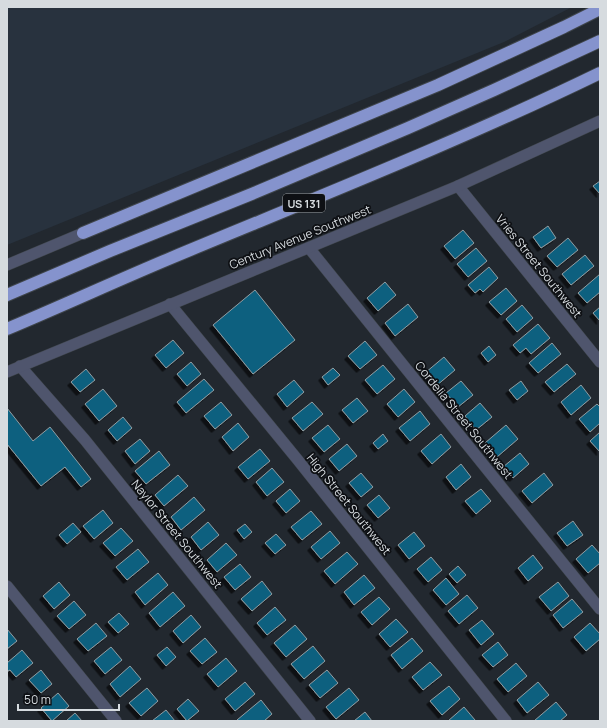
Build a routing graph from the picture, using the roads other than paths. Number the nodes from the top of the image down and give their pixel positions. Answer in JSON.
{"nodes":[{"id":1,"x":600,"y":9,"type":"edge"},
{"id":2,"x":600,"y":41,"type":"edge"},
{"id":3,"x":600,"y":73,"type":"edge"},
{"id":4,"x":600,"y":121,"type":"edge"},
{"id":5,"x":458,"y":186,"type":"junction"},
{"id":6,"x":83,"y":233,"type":"joint"},
{"id":7,"x":309,"y":248,"type":"junction"},
{"id":8,"x":7,"y":265,"type":"edge"},
{"id":9,"x":7,"y":295,"type":"edge"},
{"id":10,"x":170,"y":304,"type":"junction"},
{"id":11,"x":7,"y":329,"type":"edge"},
{"id":12,"x":600,"y":362,"type":"edge"},
{"id":13,"x":20,"y":366,"type":"junction"},
{"id":14,"x":7,"y":372,"type":"edge"},
{"id":15,"x":7,"y":586,"type":"edge"},
{"id":16,"x":600,"y":609,"type":"edge"},
{"id":17,"x":116,"y":721,"type":"edge"},
{"id":18,"x":310,"y":721,"type":"edge"},
{"id":19,"x":506,"y":721,"type":"edge"}],
"edges":[{"from":1,"to":6,"type":"highway"},
{"from":2,"to":9,"type":"highway","number":"US 131"},
{"from":3,"to":11,"type":"highway","number":"US 131"},
{"from":4,"to":5,"type":"street","name":"Century Avenue Southwest"},
{"from":5,"to":7,"type":"street","name":"Century Avenue Southwest"},
{"from":5,"to":12,"type":"street","name":"Vries Street Southwest"},
{"from":6,"to":8,"type":"street"},
{"from":7,"to":10,"type":"street","name":"Century Avenue Southwest"},
{"from":7,"to":16,"type":"street","name":"Cordelia Street Southwest"},
{"from":10,"to":13,"type":"street","name":"Century Avenue Southwest"},
{"from":10,"to":19,"type":"street","name":"High Street Southwest"},
{"from":13,"to":14,"type":"street","name":"Century Avenue Southwest"},
{"from":13,"to":18,"type":"street","name":"Naylor Street Southwest"},
{"from":15,"to":17,"type":"street"}]}
